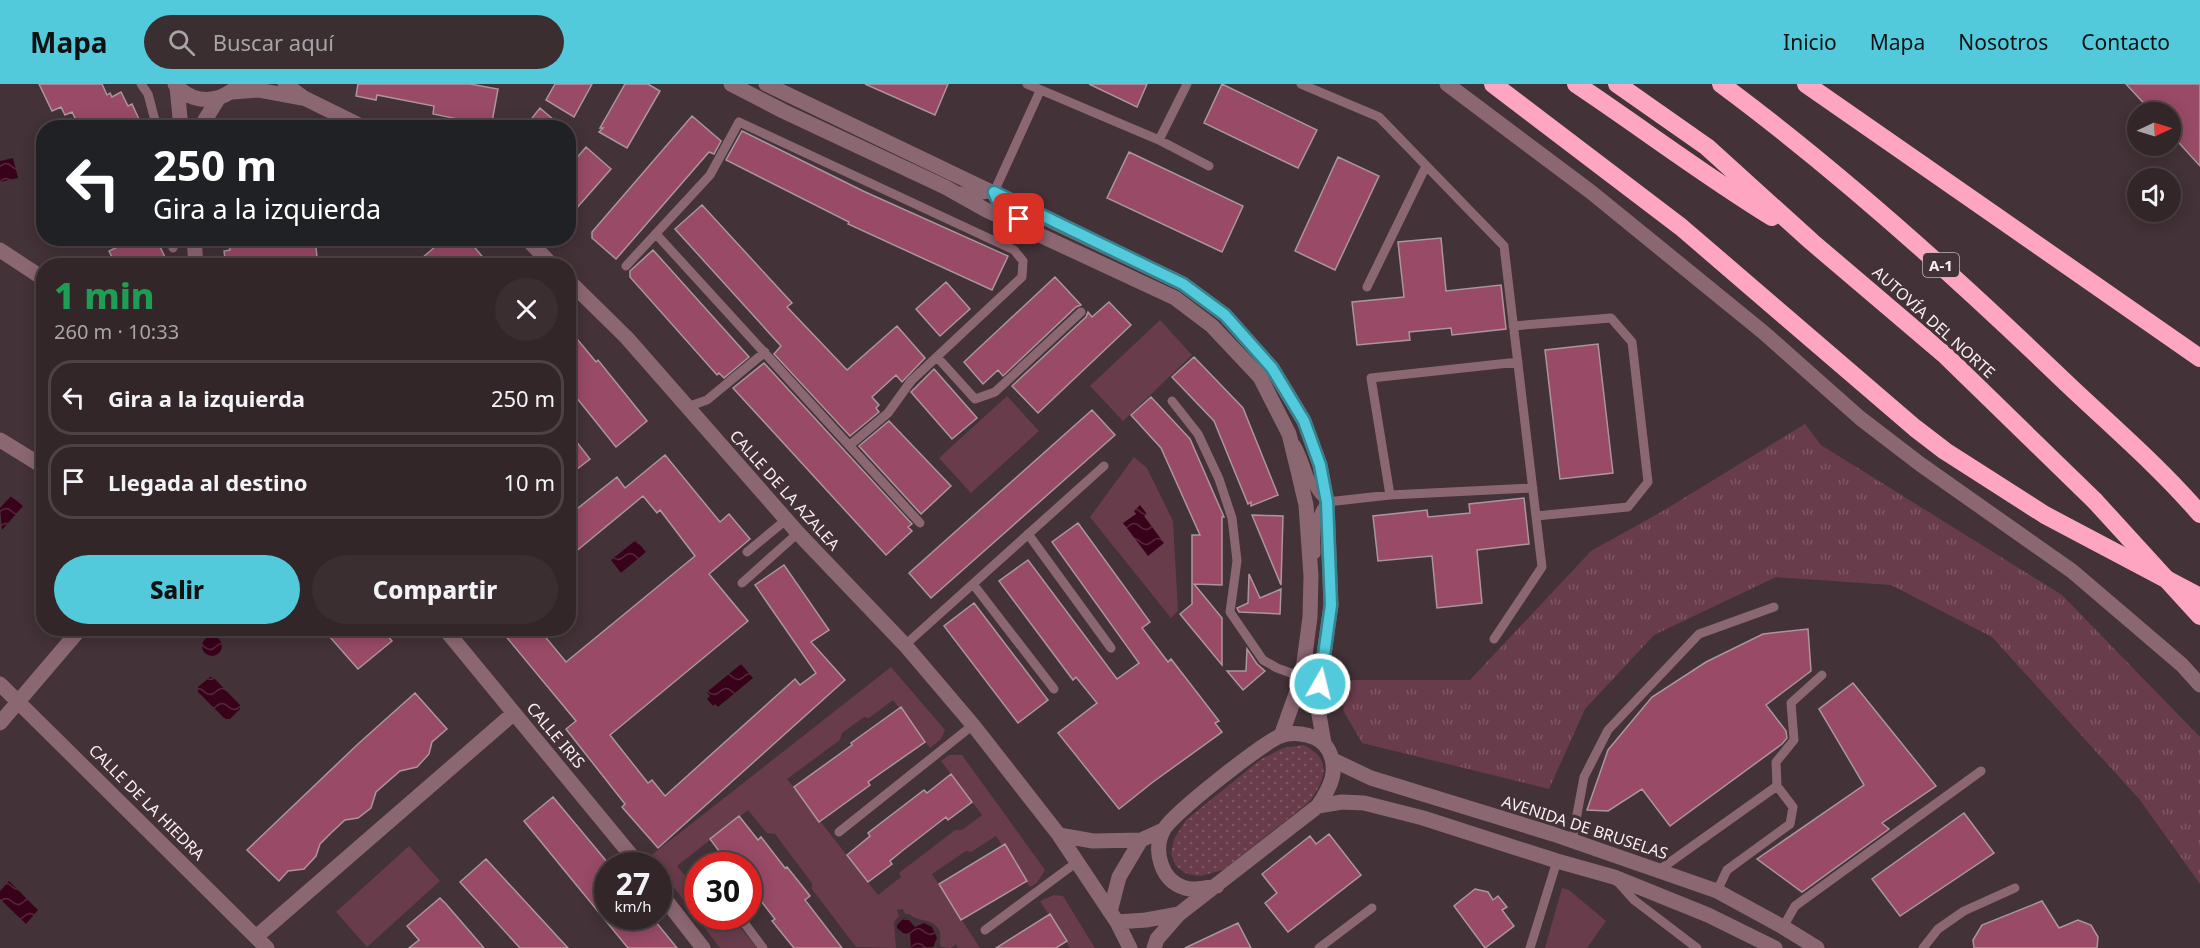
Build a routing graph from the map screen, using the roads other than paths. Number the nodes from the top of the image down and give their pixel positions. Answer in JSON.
{"nodes":[{"id":1,"x":141,"y":84,"type":"edge"},
{"id":2,"x":285,"y":84,"type":"edge"},
{"id":3,"x":731,"y":84,"type":"edge"},
{"id":4,"x":766,"y":84,"type":"edge"},
{"id":5,"x":1027,"y":84,"type":"edge"},
{"id":6,"x":1187,"y":84,"type":"edge"},
{"id":7,"x":1301,"y":84,"type":"edge"},
{"id":8,"x":1447,"y":84,"type":"edge"},
{"id":9,"x":1485,"y":84,"type":"edge"},
{"id":10,"x":1493,"y":84,"type":"edge"},
{"id":11,"x":1576,"y":84,"type":"edge"},
{"id":12,"x":1617,"y":84,"type":"edge"},
{"id":13,"x":1721,"y":84,"type":"edge"},
{"id":14,"x":1806,"y":84,"type":"edge"},
{"id":15,"x":176,"y":86,"type":"edge"},
{"id":16,"x":236,"y":88,"type":"edge"},
{"id":17,"x":1040,"y":91,"type":"junction"},
{"id":18,"x":304,"y":98,"type":"junction"},
{"id":19,"x":218,"y":99,"type":"junction"},
{"id":20,"x":1518,"y":103,"type":"junction"},
{"id":21,"x":155,"y":120,"type":"edge"},
{"id":22,"x":180,"y":120,"type":"edge"},
{"id":23,"x":205,"y":120,"type":"edge"},
{"id":24,"x":349,"y":120,"type":"edge"},
{"id":25,"x":1159,"y":140,"type":"junction"},
{"id":26,"x":1209,"y":166,"type":"dead end"},
{"id":27,"x":1426,"y":166,"type":"junction"},
{"id":28,"x":945,"y":187,"type":"junction"},
{"id":29,"x":994,"y":192,"type":"junction"},
{"id":30,"x":656,"y":234,"type":"junction"},
{"id":31,"x":1812,"y":242,"type":"junction"},
{"id":32,"x":1057,"y":244,"type":"junction"},
{"id":33,"x":534,"y":246,"type":"edge"},
{"id":34,"x":0,"y":250,"type":"edge"},
{"id":35,"x":545,"y":258,"type":"edge"},
{"id":36,"x":626,"y":266,"type":"dead end"},
{"id":37,"x":36,"y":274,"type":"edge"},
{"id":38,"x":1367,"y":287,"type":"dead end"},
{"id":39,"x":576,"y":288,"type":"edge"},
{"id":40,"x":1081,"y":312,"type":"dead end"},
{"id":41,"x":1513,"y":327,"type":"junction"},
{"id":42,"x":765,"y":352,"type":"junction"},
{"id":43,"x":937,"y":357,"type":"junction"},
{"id":44,"x":2198,"y":357,"type":"edge"},
{"id":45,"x":1518,"y":362,"type":"junction"},
{"id":46,"x":1172,"y":401,"type":"dead end"},
{"id":47,"x":687,"y":407,"type":"junction"},
{"id":48,"x":1289,"y":434,"type":"junction"},
{"id":49,"x":0,"y":440,"type":"edge"},
{"id":50,"x":850,"y":445,"type":"junction"},
{"id":51,"x":36,"y":462,"type":"edge"},
{"id":52,"x":1104,"y":466,"type":"dead end"},
{"id":53,"x":1533,"y":488,"type":"junction"},
{"id":54,"x":1390,"y":495,"type":"junction"},
{"id":55,"x":1327,"y":502,"type":"junction"},
{"id":56,"x":2199,"y":513,"type":"edge"},
{"id":57,"x":1536,"y":516,"type":"junction"},
{"id":58,"x":787,"y":519,"type":"junction"},
{"id":59,"x":920,"y":523,"type":"dead end"},
{"id":60,"x":798,"y":533,"type":"junction"},
{"id":61,"x":1028,"y":534,"type":"junction"},
{"id":62,"x":747,"y":552,"type":"dead end"},
{"id":63,"x":742,"y":583,"type":"dead end"},
{"id":64,"x":973,"y":584,"type":"junction"},
{"id":65,"x":2200,"y":597,"type":"edge"},
{"id":66,"x":1774,"y":607,"type":"dead end"},
{"id":67,"x":2200,"y":616,"type":"edge"},
{"id":68,"x":1310,"y":617,"type":"junction"},
{"id":69,"x":74,"y":636,"type":"edge"},
{"id":70,"x":451,"y":636,"type":"edge"},
{"id":71,"x":1494,"y":639,"type":"dead end"},
{"id":72,"x":905,"y":645,"type":"junction"},
{"id":73,"x":1111,"y":648,"type":"dead end"},
{"id":74,"x":1822,"y":675,"type":"dead end"},
{"id":75,"x":1302,"y":677,"type":"junction"},
{"id":76,"x":0,"y":684,"type":"edge"},
{"id":77,"x":2200,"y":685,"type":"edge"},
{"id":78,"x":1054,"y":689,"type":"dead end"},
{"id":79,"x":20,"y":701,"type":"junction"},
{"id":80,"x":514,"y":713,"type":"junction"},
{"id":81,"x":0,"y":723,"type":"edge"},
{"id":82,"x":973,"y":725,"type":"junction"},
{"id":83,"x":1281,"y":736,"type":"junction"},
{"id":84,"x":1324,"y":742,"type":"junction"},
{"id":85,"x":1333,"y":760,"type":"junction"},
{"id":86,"x":1981,"y":771,"type":"dead end"},
{"id":87,"x":1777,"y":786,"type":"junction"},
{"id":88,"x":1318,"y":806,"type":"junction"},
{"id":89,"x":1163,"y":830,"type":"junction"},
{"id":90,"x":839,"y":832,"type":"dead end"},
{"id":91,"x":1059,"y":835,"type":"junction"},
{"id":92,"x":1141,"y":840,"type":"junction"},
{"id":93,"x":1572,"y":841,"type":"junction"},
{"id":94,"x":628,"y":852,"type":"edge"},
{"id":95,"x":1557,"y":861,"type":"junction"},
{"id":96,"x":1077,"y":862,"type":"junction"},
{"id":97,"x":1659,"y":870,"type":"junction"},
{"id":98,"x":1614,"y":877,"type":"junction"},
{"id":99,"x":1217,"y":886,"type":"junction"},
{"id":100,"x":2015,"y":888,"type":"dead end"},
{"id":101,"x":1718,"y":891,"type":"junction"},
{"id":102,"x":672,"y":908,"type":"edge"},
{"id":103,"x":1372,"y":908,"type":"dead end"},
{"id":104,"x":1179,"y":914,"type":"junction"},
{"id":105,"x":1114,"y":917,"type":"junction"},
{"id":106,"x":1783,"y":927,"type":"junction"},
{"id":107,"x":750,"y":930,"type":"edge"},
{"id":108,"x":985,"y":930,"type":"dead end"},
{"id":109,"x":262,"y":943,"type":"edge"},
{"id":110,"x":703,"y":948,"type":"edge"},
{"id":111,"x":763,"y":948,"type":"edge"},
{"id":112,"x":1130,"y":948,"type":"edge"},
{"id":113,"x":1154,"y":948,"type":"edge"},
{"id":114,"x":1319,"y":948,"type":"edge"},
{"id":115,"x":1530,"y":948,"type":"edge"},
{"id":116,"x":1697,"y":948,"type":"edge"},
{"id":117,"x":1775,"y":948,"type":"edge"},
{"id":118,"x":1817,"y":948,"type":"edge"},
{"id":119,"x":1923,"y":948,"type":"edge"}],
"edges":[{"from":1,"to":21,"type":"lane"},
{"from":2,"to":18,"type":"street"},
{"from":3,"to":28,"type":"street"},
{"from":4,"to":29,"type":"street"},
{"from":5,"to":17,"type":"lane"},
{"from":6,"to":25,"type":"lane"},
{"from":7,"to":27,"type":"lane"},
{"from":8,"to":77,"type":"street"},
{"from":9,"to":20,"type":"street"},
{"from":10,"to":20,"type":"highway"},
{"from":11,"to":31,"type":"highway"},
{"from":12,"to":31,"type":"highway","name":"AUTOVÍA DEL NORTE"},
{"from":13,"to":56,"type":"highway","number":"A-1"},
{"from":14,"to":44,"type":"highway"},
{"from":15,"to":19,"type":"street"},
{"from":15,"to":22,"type":"street"},
{"from":16,"to":18,"type":"street"},
{"from":16,"to":19,"type":"street"},
{"from":17,"to":25,"type":"lane"},
{"from":17,"to":29,"type":"lane"},
{"from":18,"to":24,"type":"street"},
{"from":19,"to":23,"type":"street"},
{"from":20,"to":65,"type":"highway"},
{"from":25,"to":26,"type":"lane"},
{"from":27,"to":38,"type":"lane"},
{"from":27,"to":41,"type":"lane"},
{"from":28,"to":29,"type":"lane"},
{"from":28,"to":32,"type":"street"},
{"from":29,"to":32,"type":"lane"},
{"from":29,"to":55,"type":"street"},
{"from":30,"to":36,"type":"lane"},
{"from":30,"to":42,"type":"lane"},
{"from":30,"to":43,"type":"lane"},
{"from":31,"to":67,"type":"highway","name":"AUTOVÍA DEL NORTE","bridge":true},
{"from":32,"to":48,"type":"street"},
{"from":33,"to":35,"type":"street"},
{"from":34,"to":37,"type":"street"},
{"from":39,"to":47,"type":"street","name":"CALLE DE LA AZALEA"},
{"from":40,"to":43,"type":"lane"},
{"from":41,"to":45,"type":"lane"},
{"from":41,"to":57,"type":"lane"},
{"from":42,"to":47,"type":"lane"},
{"from":42,"to":50,"type":"lane"},
{"from":43,"to":50,"type":"lane"},
{"from":45,"to":53,"type":"lane"},
{"from":45,"to":54,"type":"lane"},
{"from":46,"to":75,"type":"lane"},
{"from":47,"to":58,"type":"street","name":"CALLE DE LA AZALEA"},
{"from":48,"to":55,"type":"lane"},
{"from":48,"to":68,"type":"street"},
{"from":49,"to":51,"type":"street"},
{"from":50,"to":59,"type":"lane"},
{"from":52,"to":61,"type":"lane"},
{"from":53,"to":54,"type":"lane"},
{"from":53,"to":57,"type":"lane"},
{"from":54,"to":55,"type":"lane"},
{"from":55,"to":68,"type":"lane"},
{"from":55,"to":84,"type":"street"},
{"from":57,"to":71,"type":"lane"},
{"from":58,"to":60,"type":"street","name":"CALLE DE LA AZALEA"},
{"from":58,"to":62,"type":"lane"},
{"from":60,"to":63,"type":"lane"},
{"from":60,"to":72,"type":"street","name":"CALLE DE LA AZALEA"},
{"from":61,"to":64,"type":"lane"},
{"from":61,"to":73,"type":"lane"},
{"from":64,"to":72,"type":"lane"},
{"from":64,"to":78,"type":"lane"},
{"from":66,"to":93,"type":"lane"},
{"from":68,"to":75,"type":"street"},
{"from":69,"to":79,"type":"street"},
{"from":70,"to":80,"type":"street","name":"CALLE IRIS"},
{"from":72,"to":82,"type":"street","name":"CALLE DE LA AZALEA"},
{"from":74,"to":87,"type":"lane"},
{"from":75,"to":83,"type":"street"},
{"from":76,"to":79,"type":"street","name":"CALLE DE LA HIEDRA"},
{"from":79,"to":81,"type":"street"},
{"from":79,"to":109,"type":"street","name":"CALLE DE LA HIEDRA"},
{"from":80,"to":94,"type":"street","name":"CALLE IRIS"},
{"from":80,"to":109,"type":"street"},
{"from":82,"to":90,"type":"lane"},
{"from":82,"to":91,"type":"street","name":"CALLE DE LA AZALEA"},
{"from":83,"to":84,"type":"street"},
{"from":83,"to":89,"type":"street"},
{"from":84,"to":85,"type":"street"},
{"from":85,"to":88,"type":"street"},
{"from":85,"to":93,"type":"street","name":"AVENIDA DE BRUSELAS"},
{"from":86,"to":106,"type":"lane"},
{"from":87,"to":97,"type":"lane"},
{"from":87,"to":101,"type":"lane"},
{"from":88,"to":95,"type":"street"},
{"from":88,"to":99,"type":"street"},
{"from":89,"to":92,"type":"street"},
{"from":89,"to":99,"type":"street"},
{"from":91,"to":92,"type":"street"},
{"from":91,"to":96,"type":"street","name":"CALLE DE LA AZALEA"},
{"from":92,"to":105,"type":"street"},
{"from":93,"to":97,"type":"street","name":"AVENIDA DE BRUSELAS"},
{"from":95,"to":98,"type":"street"},
{"from":95,"to":115,"type":"lane"},
{"from":96,"to":105,"type":"street","name":"CALLE DE LA AZALEA"},
{"from":96,"to":108,"type":"lane"},
{"from":97,"to":101,"type":"street","name":"AVENIDA DE BRUSELAS"},
{"from":98,"to":116,"type":"lane"},
{"from":98,"to":117,"type":"street"},
{"from":99,"to":104,"type":"street"},
{"from":100,"to":119,"type":"lane"},
{"from":101,"to":106,"type":"street","name":"AVENIDA DE BRUSELAS"},
{"from":102,"to":110,"type":"street"},
{"from":103,"to":114,"type":"lane"},
{"from":104,"to":105,"type":"street"},
{"from":104,"to":113,"type":"street"},
{"from":105,"to":112,"type":"street","name":"CALLE DE LA AZALEA"},
{"from":106,"to":118,"type":"street","name":"AVENIDA DE BRUSELAS"},
{"from":107,"to":111,"type":"lane"}]}
